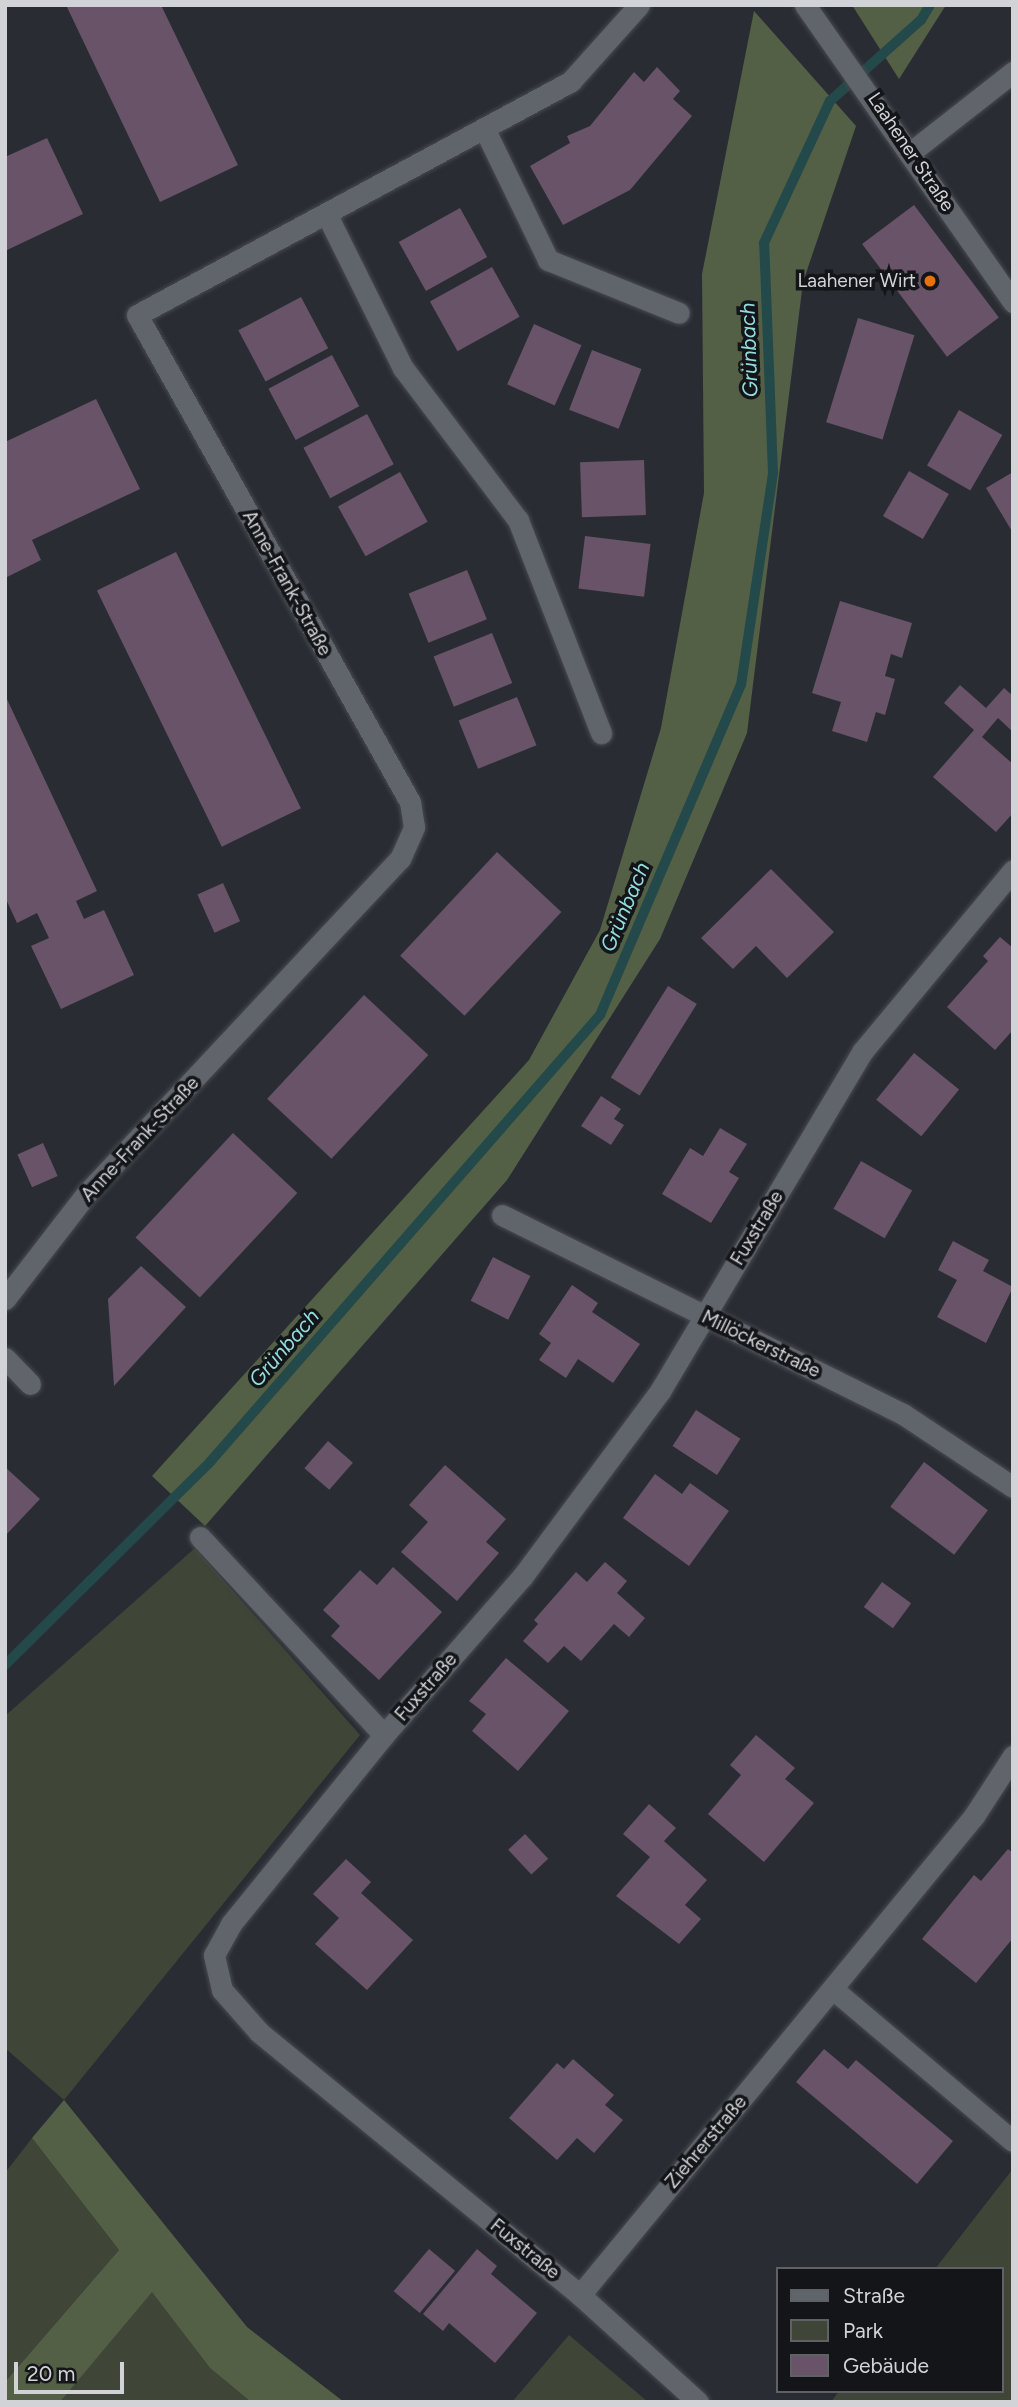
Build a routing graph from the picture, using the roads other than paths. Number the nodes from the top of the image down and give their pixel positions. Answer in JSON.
{"nodes":[{"id":1,"x":639,"y":5,"type":"edge"},
{"id":2,"x":806,"y":5,"type":"edge"},
{"id":3,"x":1013,"y":72,"type":"edge"},
{"id":4,"x":484,"y":128,"type":"junction"},
{"id":5,"x":911,"y":152,"type":"junction"},
{"id":6,"x":327,"y":215,"type":"junction"},
{"id":7,"x":1013,"y":302,"type":"edge"},
{"id":8,"x":679,"y":313,"type":"dead end"},
{"id":9,"x":601,"y":733,"type":"dead end"},
{"id":10,"x":1013,"y":870,"type":"edge"},
{"id":11,"x":502,"y":1215,"type":"dead end"},
{"id":12,"x":5,"y":1299,"type":"edge"},
{"id":13,"x":704,"y":1316,"type":"junction"},
{"id":14,"x":5,"y":1358,"type":"edge"},
{"id":15,"x":30,"y":1384,"type":"dead end"},
{"id":16,"x":1013,"y":1487,"type":"edge"},
{"id":17,"x":200,"y":1537,"type":"dead end"},
{"id":18,"x":384,"y":1735,"type":"junction"},
{"id":19,"x":1013,"y":1756,"type":"edge"},
{"id":20,"x":834,"y":1990,"type":"junction"},
{"id":21,"x":1013,"y":2141,"type":"edge"},
{"id":22,"x":580,"y":2295,"type":"junction"},
{"id":23,"x":698,"y":2402,"type":"edge"}],
"edges":[{"from":1,"to":4,"type":"street","name":"Anne-Frank-Straße"},
{"from":2,"to":5,"type":"street","name":"Laahener Straße"},
{"from":3,"to":5,"type":"street"},
{"from":4,"to":6,"type":"street","name":"Anne-Frank-Straße"},
{"from":4,"to":8,"type":"street"},
{"from":5,"to":7,"type":"street","name":"Laahener Straße"},
{"from":6,"to":9,"type":"street"},
{"from":6,"to":12,"type":"street","name":"Anne-Frank-Straße"},
{"from":10,"to":13,"type":"street","name":"Fuxstraße"},
{"from":11,"to":13,"type":"street","name":"Millöckerstraße"},
{"from":13,"to":16,"type":"street","name":"Millöckerstraße"},
{"from":13,"to":18,"type":"street","name":"Fuxstraße"},
{"from":14,"to":15,"type":"street"},
{"from":17,"to":18,"type":"street"},
{"from":18,"to":22,"type":"street","name":"Fuxstraße"},
{"from":19,"to":20,"type":"street","name":"Ziehrerstraße"},
{"from":20,"to":21,"type":"street"},
{"from":20,"to":22,"type":"street","name":"Ziehrerstraße"},
{"from":22,"to":23,"type":"street","name":"Fuxstraße"}]}
